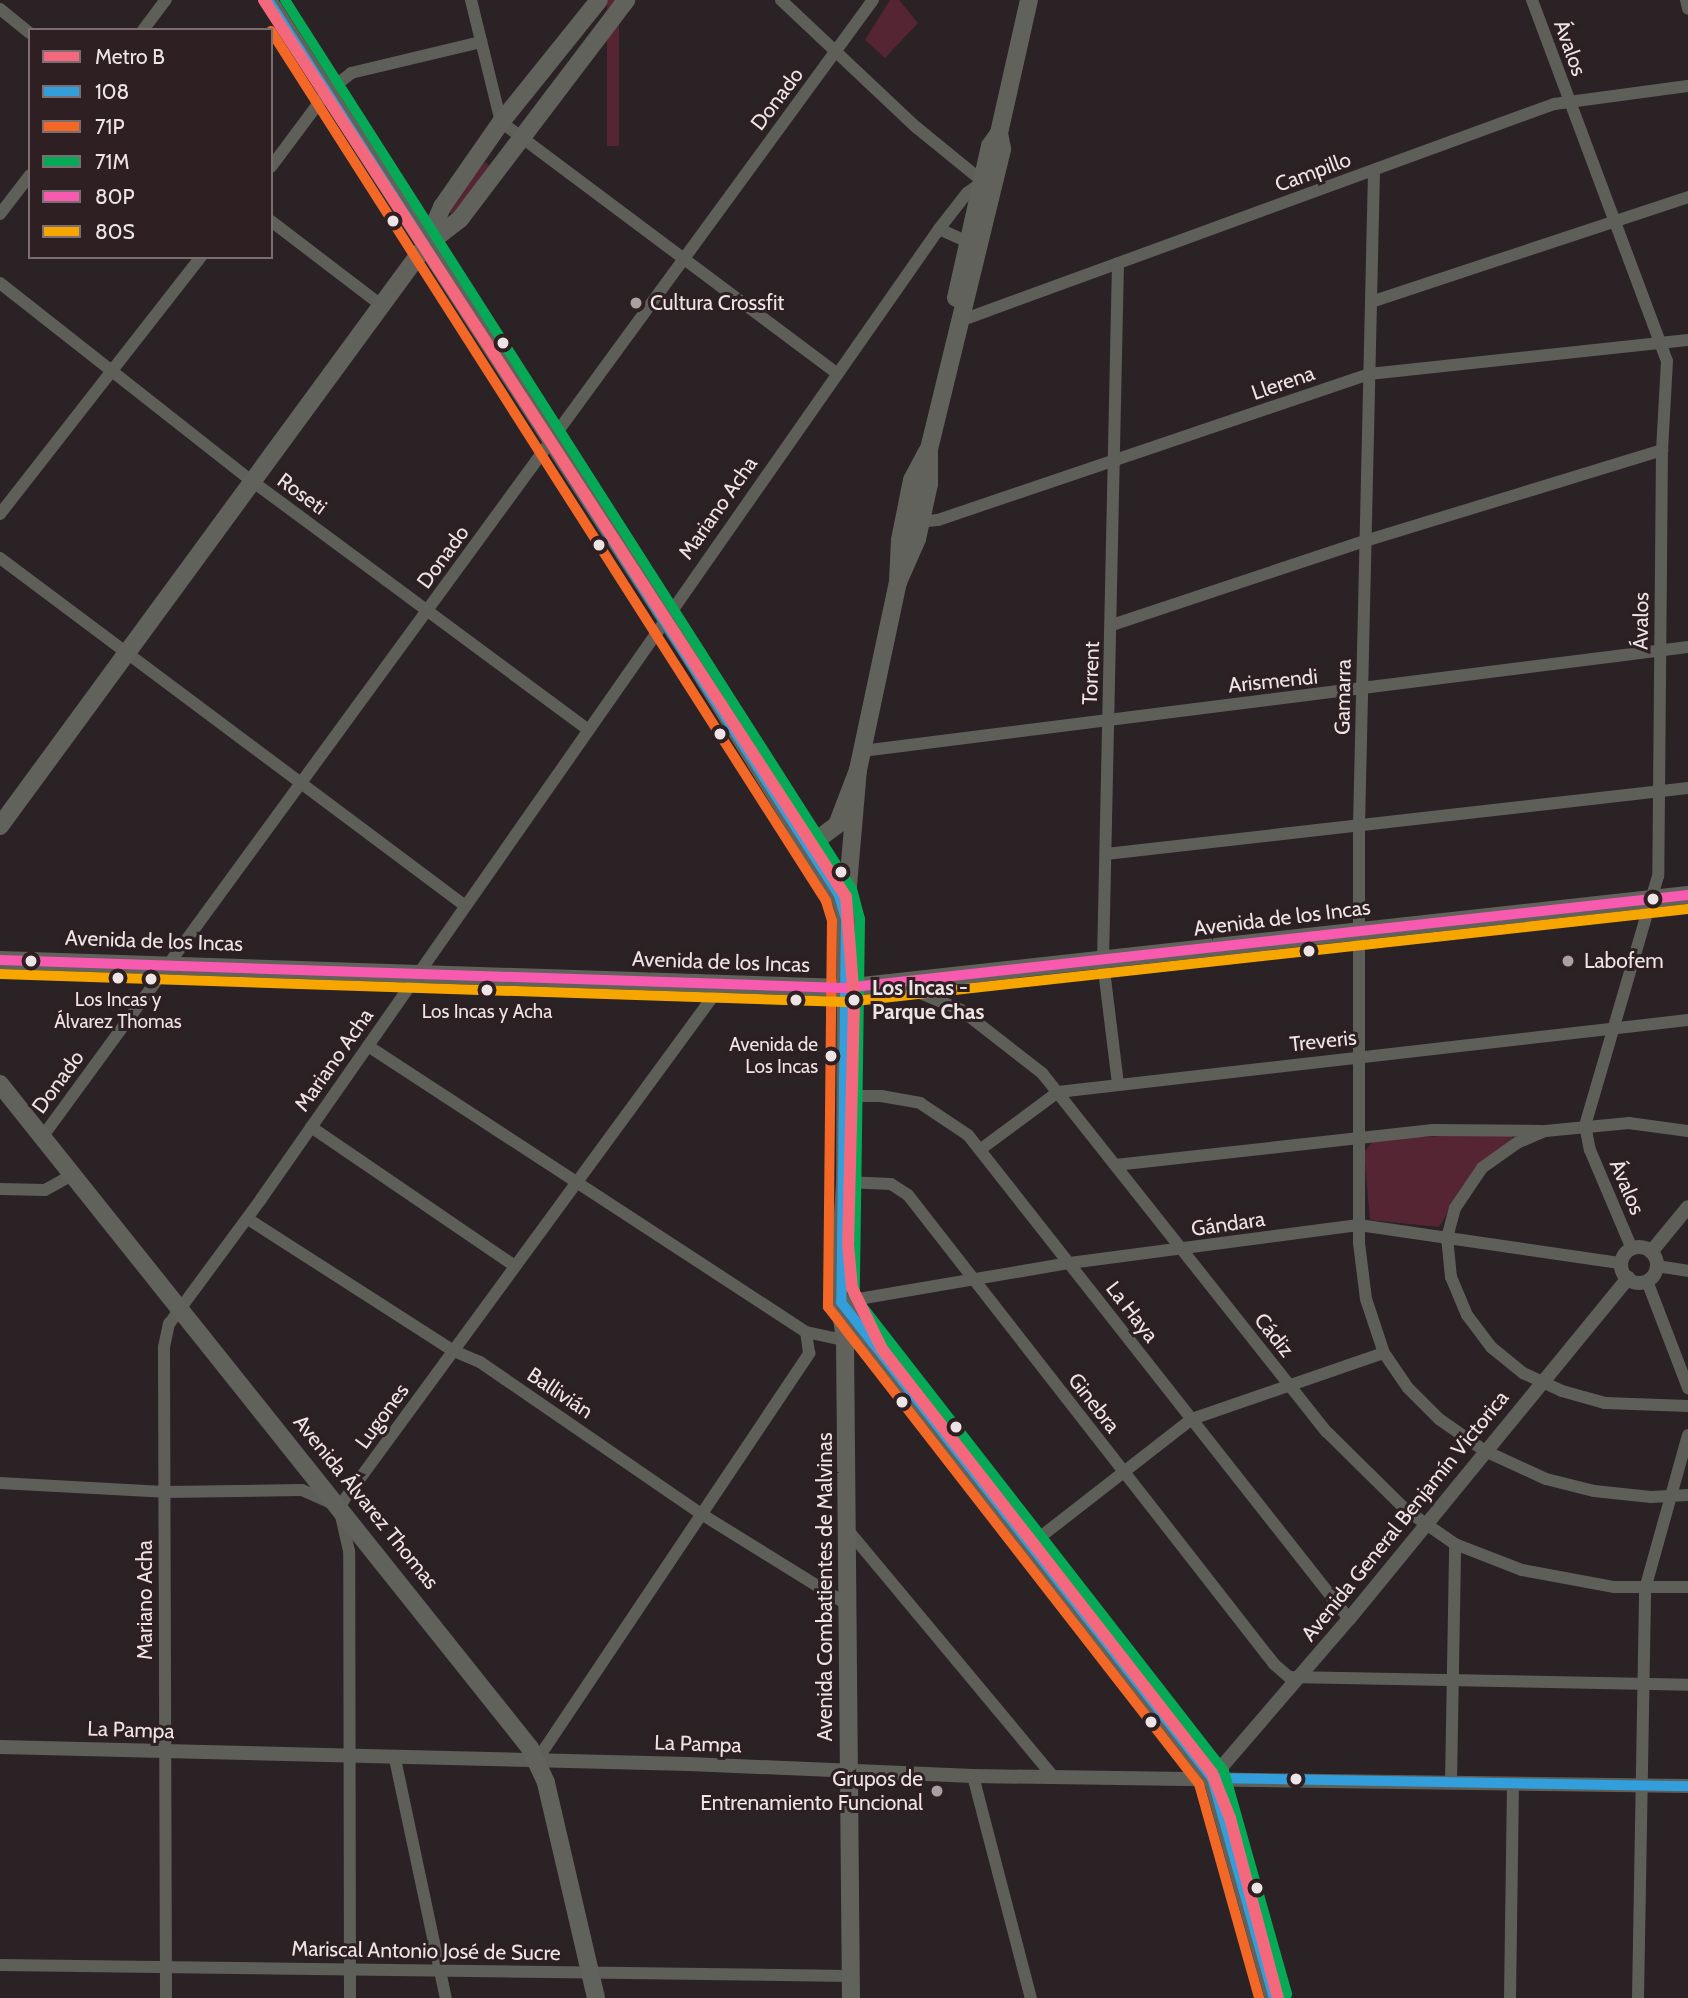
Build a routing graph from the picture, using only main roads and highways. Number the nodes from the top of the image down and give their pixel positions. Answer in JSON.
{"nodes":[{"id":1,"x":268,"y":0,"type":"edge"},
{"id":2,"x":599,"y":0,"type":"edge"},
{"id":3,"x":626,"y":0,"type":"edge"},
{"id":4,"x":1029,"y":0,"type":"edge"},
{"id":5,"x":987,"y":185,"type":"junction"},
{"id":6,"x":425,"y":246,"type":"junction"},
{"id":7,"x":957,"y":323,"type":"junction"},
{"id":8,"x":858,"y":770,"type":"junction"},
{"id":9,"x":0,"y":826,"type":"edge"},
{"id":10,"x":808,"y":846,"type":"junction"},
{"id":11,"x":1688,"y":895,"type":"edge"},
{"id":12,"x":846,"y":919,"type":"junction"},
{"id":13,"x":0,"y":960,"type":"edge"},
{"id":14,"x":844,"y":988,"type":"junction"},
{"id":15,"x":3,"y":1095,"type":"edge"},
{"id":16,"x":841,"y":1303,"type":"junction"},
{"id":17,"x":596,"y":1998,"type":"edge"},
{"id":18,"x":851,"y":1998,"type":"edge"},
{"id":19,"x":1274,"y":1998,"type":"edge"}],
"edges":[{"from":1,"to":6,"type":"main road"},
{"from":2,"to":6,"type":"main road"},
{"from":3,"to":6,"type":"main road"},
{"from":4,"to":5,"type":"main road"},
{"from":5,"to":7,"type":"main road"},
{"from":5,"to":7,"type":"main road"},
{"from":6,"to":9,"type":"main road"},
{"from":6,"to":10,"type":"main road"},
{"from":7,"to":8,"type":"main road"},
{"from":8,"to":10,"type":"main road"},
{"from":8,"to":12,"type":"main road"},
{"from":10,"to":12,"type":"main road"},
{"from":11,"to":14,"type":"main road","name":"Avenida de los Incas"},
{"from":12,"to":14,"type":"main road","name":"Avenida Combatientes de Malvinas"},
{"from":13,"to":14,"type":"main road","name":"Avenida de los Incas"},
{"from":14,"to":16,"type":"main road","name":"Avenida Combatientes de Malvinas"},
{"from":15,"to":17,"type":"main road","name":"Avenida Álvarez Thomas"},
{"from":16,"to":18,"type":"main road","name":"Avenida Combatientes de Malvinas"},
{"from":16,"to":19,"type":"main road"}]}
